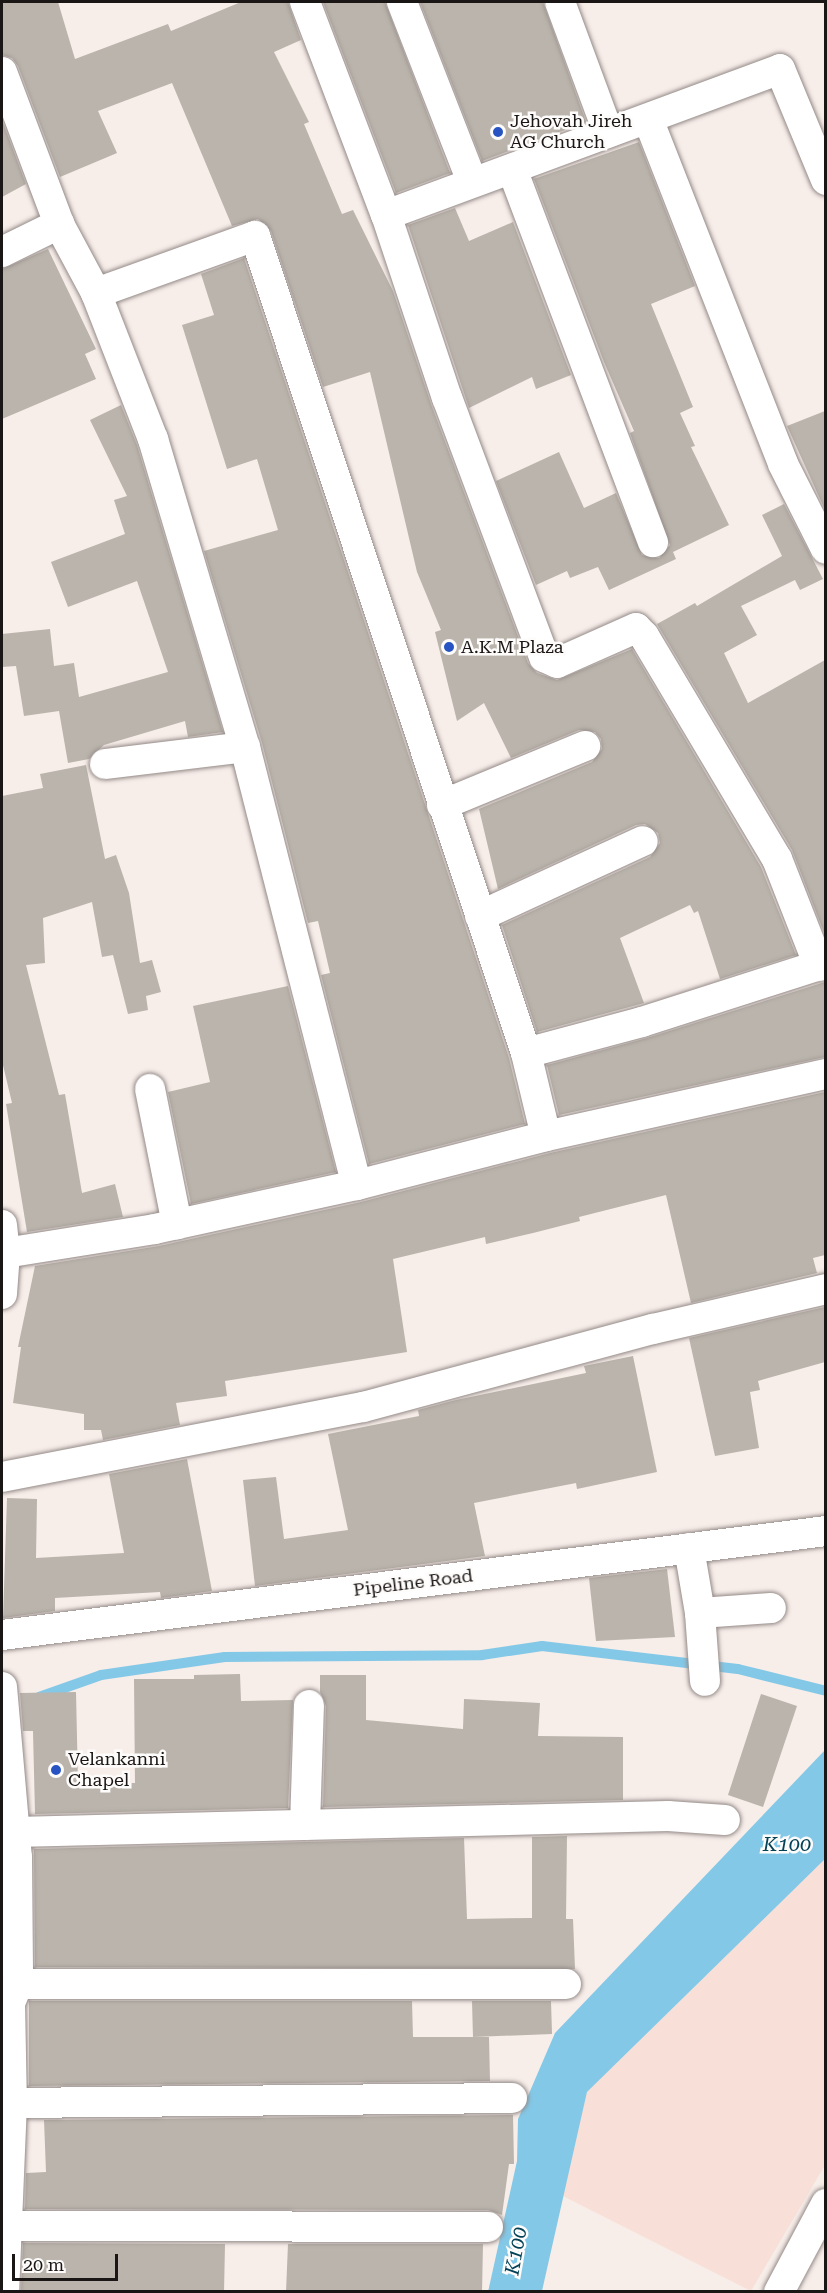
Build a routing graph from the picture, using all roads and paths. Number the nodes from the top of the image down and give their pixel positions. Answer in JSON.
{"nodes":[{"id":1,"x":305,"y":2,"type":"edge"},
{"id":2,"x":402,"y":2,"type":"edge"},
{"id":3,"x":560,"y":2,"type":"edge"},
{"id":4,"x":2,"y":72,"type":"edge"},
{"id":5,"x":648,"y":119,"type":"junction"},
{"id":6,"x":608,"y":132,"type":"junction"},
{"id":7,"x":512,"y":169,"type":"junction"},
{"id":8,"x":825,"y":180,"type":"edge"},
{"id":9,"x":472,"y":182,"type":"junction"},
{"id":10,"x":386,"y":215,"type":"junction"},
{"id":11,"x":59,"y":224,"type":"junction"},
{"id":12,"x":2,"y":252,"type":"edge"},
{"id":13,"x":96,"y":293,"type":"junction"},
{"id":14,"x":653,"y":542,"type":"dead end"},
{"id":15,"x":825,"y":549,"type":"edge"},
{"id":16,"x":585,"y":746,"type":"dead end"},
{"id":17,"x":244,"y":747,"type":"junction"},
{"id":18,"x":105,"y":764,"type":"dead end"},
{"id":19,"x":442,"y":805,"type":"junction"},
{"id":20,"x":644,"y":841,"type":"dead end"},
{"id":21,"x":480,"y":916,"type":"junction"},
{"id":22,"x":822,"y":964,"type":"edge"},
{"id":23,"x":526,"y":1053,"type":"junction"},
{"id":24,"x":825,"y":1074,"type":"edge"},
{"id":25,"x":150,"y":1089,"type":"dead end"},
{"id":26,"x":546,"y":1136,"type":"junction"},
{"id":27,"x":357,"y":1185,"type":"junction"},
{"id":28,"x":177,"y":1224,"type":"junction"},
{"id":29,"x":3,"y":1239,"type":"edge"},
{"id":30,"x":825,"y":1289,"type":"edge"},
{"id":31,"x":2,"y":1294,"type":"edge"},
{"id":32,"x":2,"y":1477,"type":"edge"},
{"id":33,"x":825,"y":1531,"type":"edge"},
{"id":34,"x":689,"y":1548,"type":"junction"},
{"id":35,"x":771,"y":1608,"type":"dead end"},
{"id":36,"x":700,"y":1613,"type":"junction"},
{"id":37,"x":2,"y":1635,"type":"edge"},
{"id":38,"x":705,"y":1681,"type":"dead end"},
{"id":39,"x":2,"y":1687,"type":"edge"},
{"id":40,"x":309,"y":1705,"type":"dead end"},
{"id":41,"x":725,"y":1820,"type":"dead end"},
{"id":42,"x":305,"y":1825,"type":"junction"},
{"id":43,"x":11,"y":1849,"type":"edge"},
{"id":44,"x":566,"y":1984,"type":"dead end"},
{"id":45,"x":10,"y":1997,"type":"edge"},
{"id":46,"x":6,"y":2071,"type":"edge"},
{"id":47,"x":512,"y":2098,"type":"dead end"},
{"id":48,"x":12,"y":2103,"type":"junction"},
{"id":49,"x":825,"y":2204,"type":"edge"},
{"id":50,"x":4,"y":2226,"type":"edge"},
{"id":51,"x":488,"y":2227,"type":"dead end"},
{"id":52,"x":4,"y":2292,"type":"edge"},
{"id":53,"x":779,"y":2292,"type":"edge"}],
"edges":[{"from":1,"to":10,"type":"street"},
{"from":2,"to":9,"type":"street"},
{"from":3,"to":6,"type":"street"},
{"from":4,"to":11,"type":"street"},
{"from":5,"to":6,"type":"street"},
{"from":5,"to":8,"type":"street"},
{"from":5,"to":15,"type":"street"},
{"from":6,"to":7,"type":"street"},
{"from":7,"to":9,"type":"street"},
{"from":7,"to":14,"type":"street"},
{"from":9,"to":10,"type":"street"},
{"from":10,"to":22,"type":"street"},
{"from":11,"to":12,"type":"street"},
{"from":11,"to":13,"type":"street"},
{"from":13,"to":17,"type":"street"},
{"from":13,"to":19,"type":"street"},
{"from":16,"to":19,"type":"street"},
{"from":17,"to":18,"type":"street"},
{"from":17,"to":27,"type":"street"},
{"from":19,"to":21,"type":"street"},
{"from":20,"to":21,"type":"street"},
{"from":21,"to":23,"type":"street"},
{"from":22,"to":23,"type":"street"},
{"from":23,"to":26,"type":"street"},
{"from":24,"to":26,"type":"street"},
{"from":25,"to":28,"type":"street"},
{"from":26,"to":27,"type":"street"},
{"from":27,"to":28,"type":"street"},
{"from":28,"to":29,"type":"street"},
{"from":29,"to":31,"type":"street"},
{"from":30,"to":32,"type":"street"},
{"from":33,"to":34,"type":"street","name":"Pipeline Road"},
{"from":34,"to":36,"type":"street"},
{"from":34,"to":37,"type":"street","name":"Pipeline Road"},
{"from":35,"to":36,"type":"street"},
{"from":36,"to":38,"type":"street"},
{"from":39,"to":43,"type":"street"},
{"from":40,"to":42,"type":"street"},
{"from":41,"to":42,"type":"street"},
{"from":42,"to":43,"type":"street"},
{"from":43,"to":45,"type":"street"},
{"from":44,"to":45,"type":"street"},
{"from":45,"to":46,"type":"street"},
{"from":46,"to":48,"type":"street"},
{"from":47,"to":48,"type":"street"},
{"from":48,"to":50,"type":"street"},
{"from":49,"to":53,"type":"street"},
{"from":50,"to":51,"type":"street"},
{"from":50,"to":52,"type":"street"}]}
